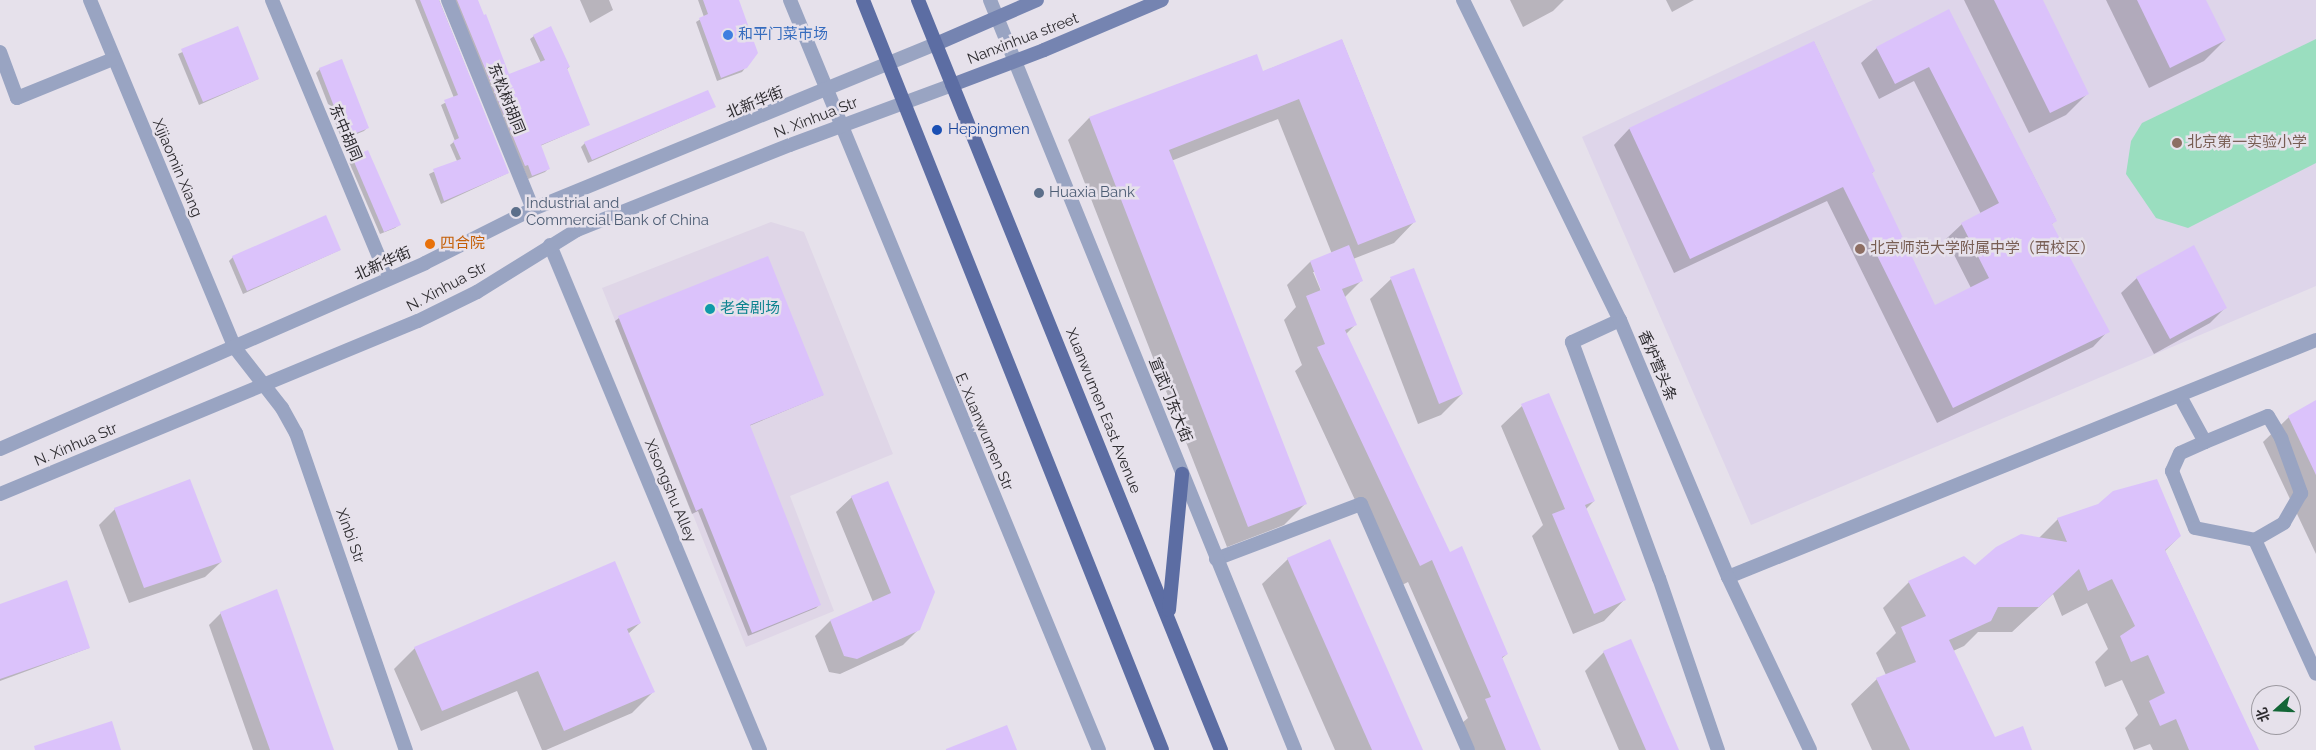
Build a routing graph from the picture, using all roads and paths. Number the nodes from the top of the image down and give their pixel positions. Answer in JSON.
{"nodes":[{"id":1,"x":90,"y":0,"type":"edge"},
{"id":2,"x":272,"y":0,"type":"edge"},
{"id":3,"x":448,"y":0,"type":"edge"},
{"id":4,"x":790,"y":0,"type":"edge"},
{"id":5,"x":863,"y":0,"type":"edge"},
{"id":6,"x":918,"y":0,"type":"edge"},
{"id":7,"x":990,"y":0,"type":"edge"},
{"id":8,"x":1037,"y":0,"type":"edge"},
{"id":9,"x":1162,"y":0,"type":"edge"},
{"id":10,"x":1463,"y":0,"type":"edge"},
{"id":11,"x":997,"y":17,"type":"junction"},
{"id":12,"x":936,"y":44,"type":"junction"},
{"id":13,"x":0,"y":52,"type":"edge"},
{"id":14,"x":113,"y":59,"type":"junction"},
{"id":15,"x":1015,"y":61,"type":"junction"},
{"id":16,"x":890,"y":64,"type":"junction"},
{"id":17,"x":952,"y":84,"type":"junction"},
{"id":18,"x":826,"y":91,"type":"junction"},
{"id":19,"x":904,"y":102,"type":"junction"},
{"id":20,"x":840,"y":126,"type":"junction"},
{"id":21,"x":533,"y":209,"type":"junction"},
{"id":22,"x":550,"y":245,"type":"junction"},
{"id":23,"x":388,"y":279,"type":"junction"},
{"id":24,"x":1620,"y":320,"type":"junction"},
{"id":25,"x":2316,"y":340,"type":"edge"},
{"id":26,"x":235,"y":348,"type":"junction"},
{"id":27,"x":262,"y":385,"type":"junction"},
{"id":28,"x":2180,"y":396,"type":"junction"},
{"id":29,"x":2205,"y":442,"type":"junction"},
{"id":30,"x":0,"y":449,"type":"edge"},
{"id":31,"x":1182,"y":474,"type":"junction"},
{"id":32,"x":0,"y":494,"type":"edge"},
{"id":33,"x":2255,"y":540,"type":"junction"},
{"id":34,"x":1216,"y":560,"type":"junction"},
{"id":35,"x":1728,"y":577,"type":"junction"},
{"id":36,"x":1168,"y":613,"type":"junction"},
{"id":37,"x":2316,"y":674,"type":"edge"},
{"id":38,"x":406,"y":750,"type":"edge"},
{"id":39,"x":760,"y":750,"type":"edge"},
{"id":40,"x":1099,"y":750,"type":"edge"},
{"id":41,"x":1162,"y":750,"type":"edge"},
{"id":42,"x":1222,"y":750,"type":"edge"},
{"id":43,"x":1295,"y":750,"type":"edge"},
{"id":44,"x":1468,"y":750,"type":"edge"},
{"id":45,"x":1718,"y":750,"type":"edge"},
{"id":46,"x":1810,"y":750,"type":"edge"}],
"edges":[{"from":1,"to":14,"type":"street","name":"Xijiaomin Xiang"},
{"from":2,"to":23,"type":"street","name":"东中胡同"},
{"from":3,"to":21,"type":"street","name":"东松树胡同"},
{"from":4,"to":18,"type":"street","name":"E. Xuanwumen Str"},
{"from":5,"to":16,"type":"main road"},
{"from":6,"to":12,"type":"main road","name":"Xuanwumen East Avenue"},
{"from":7,"to":11,"type":"street","name":"宣武门东大街"},
{"from":8,"to":11,"type":"main road"},
{"from":9,"to":15,"type":"main road","name":"Nanxinhua street"},
{"from":10,"to":24,"type":"street","name":"香炉营头条"},
{"from":11,"to":12,"type":"main road"},
{"from":11,"to":15,"type":"street","name":"宣武门东大街"},
{"from":12,"to":16,"type":"street","name":"北新华街"},
{"from":12,"to":17,"type":"main road","name":"Xuanwumen East Avenue"},
{"from":13,"to":14,"type":"street"},
{"from":14,"to":26,"type":"street","name":"Xijiaomin Xiang"},
{"from":15,"to":17,"type":"main road","name":"Nanxinhua street"},
{"from":15,"to":31,"type":"street","name":"宣武门东大街"},
{"from":16,"to":18,"type":"street","name":"北新华街"},
{"from":16,"to":19,"type":"main road"},
{"from":17,"to":19,"type":"street","name":"N. Xinhua Str"},
{"from":17,"to":36,"type":"main road","name":"Xuanwumen East Avenue"},
{"from":18,"to":20,"type":"street","name":"E. Xuanwumen Str"},
{"from":18,"to":21,"type":"street","name":"北新华街"},
{"from":19,"to":20,"type":"street","name":"N. Xinhua Str"},
{"from":19,"to":41,"type":"main road"},
{"from":20,"to":22,"type":"street","name":"N. Xinhua Str"},
{"from":20,"to":40,"type":"street","name":"E. Xuanwumen Str"},
{"from":21,"to":23,"type":"street","name":"北新华街"},
{"from":22,"to":27,"type":"street","name":"N. Xinhua Str"},
{"from":22,"to":39,"type":"street","name":"Xisongshu Alley"},
{"from":23,"to":26,"type":"street","name":"北新华街"},
{"from":24,"to":35,"type":"street","name":"香炉营头条"},
{"from":24,"to":45,"type":"street"},
{"from":25,"to":28,"type":"street"},
{"from":26,"to":27,"type":"street","name":"Xinbi Str"},
{"from":26,"to":30,"type":"street","name":"北新华街"},
{"from":27,"to":32,"type":"street","name":"N. Xinhua Str"},
{"from":27,"to":38,"type":"street","name":"Xinbi Str"},
{"from":28,"to":29,"type":"street"},
{"from":28,"to":35,"type":"street"},
{"from":29,"to":33,"type":"street"},
{"from":29,"to":33,"type":"street"},
{"from":31,"to":34,"type":"street","name":"宣武门东大街"},
{"from":31,"to":36,"type":"main road"},
{"from":33,"to":37,"type":"street"},
{"from":34,"to":43,"type":"street","name":"宣武门东大街"},
{"from":34,"to":44,"type":"street"},
{"from":35,"to":46,"type":"street","name":"香炉营头条"},
{"from":36,"to":42,"type":"main road","name":"Xuanwumen East Avenue"}]}
